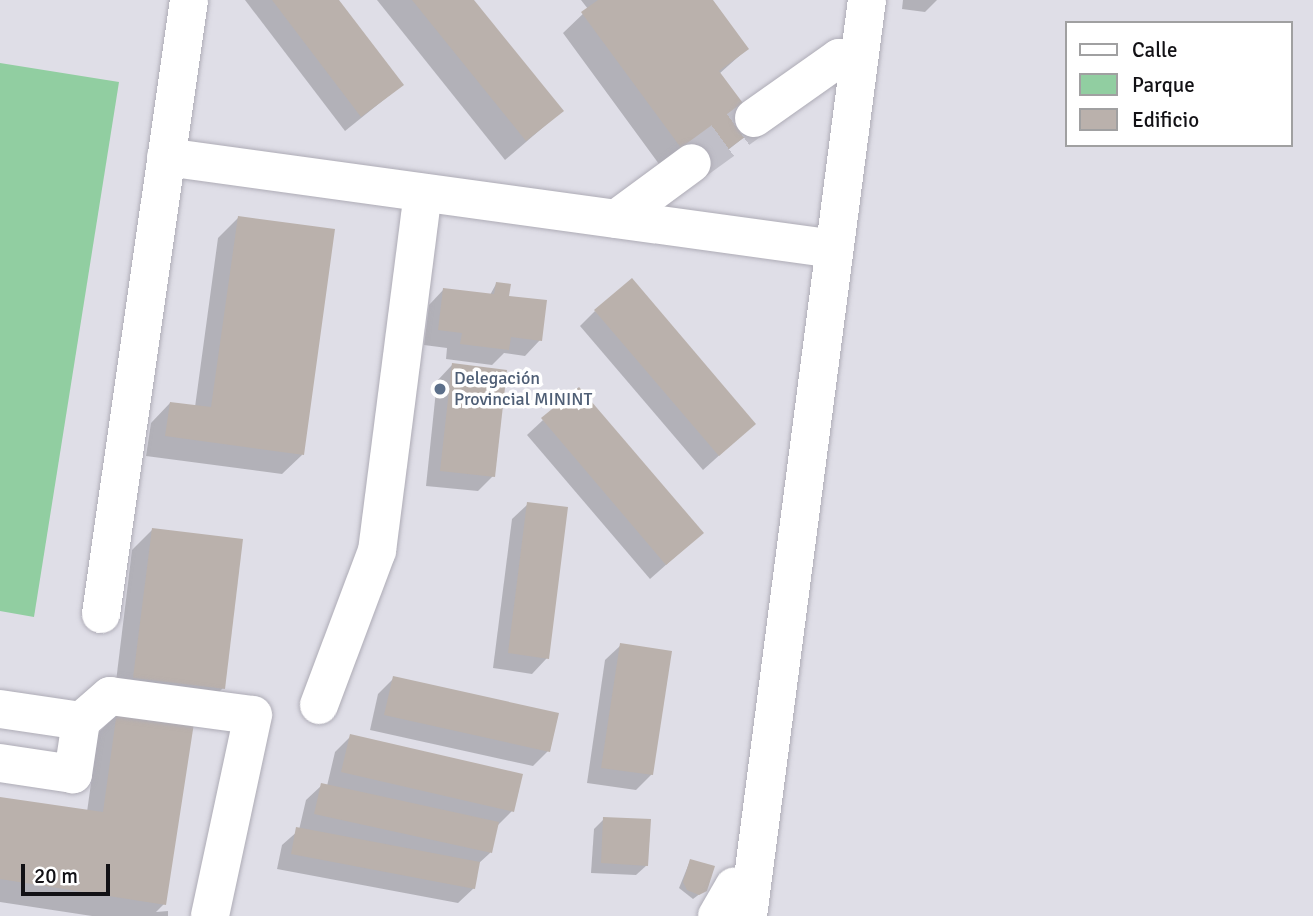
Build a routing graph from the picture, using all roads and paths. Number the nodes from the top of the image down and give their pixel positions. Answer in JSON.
{"nodes":[{"id":1,"x":189,"y":0,"type":"edge"},
{"id":2,"x":847,"y":0,"type":"edge"},
{"id":3,"x":867,"y":0,"type":"edge"},
{"id":4,"x":849,"y":59,"type":"junction"},
{"id":5,"x":754,"y":118,"type":"tunnel mouth"},
{"id":6,"x":166,"y":157,"type":"junction"},
{"id":7,"x":692,"y":163,"type":"tunnel mouth"},
{"id":8,"x":423,"y":193,"type":"junction"},
{"id":9,"x":615,"y":219,"type":"junction"},
{"id":10,"x":825,"y":248,"type":"junction"},
{"id":11,"x":101,"y":614,"type":"dead end"},
{"id":12,"x":319,"y":705,"type":"dead end"},
{"id":13,"x":0,"y":709,"type":"edge"},
{"id":14,"x":81,"y":721,"type":"junction"},
{"id":15,"x":0,"y":763,"type":"edge"},
{"id":16,"x":736,"y":903,"type":"edge"},
{"id":17,"x":210,"y":916,"type":"edge"},
{"id":18,"x":778,"y":916,"type":"edge"}],
"edges":[{"from":1,"to":6,"type":"lane"},
{"from":2,"to":4,"type":"lane"},
{"from":3,"to":4,"type":"lane"},
{"from":4,"to":5,"type":"lane"},
{"from":4,"to":10,"type":"lane"},
{"from":6,"to":8,"type":"lane"},
{"from":6,"to":11,"type":"lane"},
{"from":7,"to":9,"type":"lane"},
{"from":8,"to":9,"type":"lane"},
{"from":8,"to":12,"type":"lane"},
{"from":9,"to":10,"type":"lane"},
{"from":10,"to":16,"type":"lane"},
{"from":13,"to":14,"type":"lane"},
{"from":14,"to":15,"type":"lane"},
{"from":14,"to":17,"type":"lane"},
{"from":16,"to":18,"type":"lane"}]}
